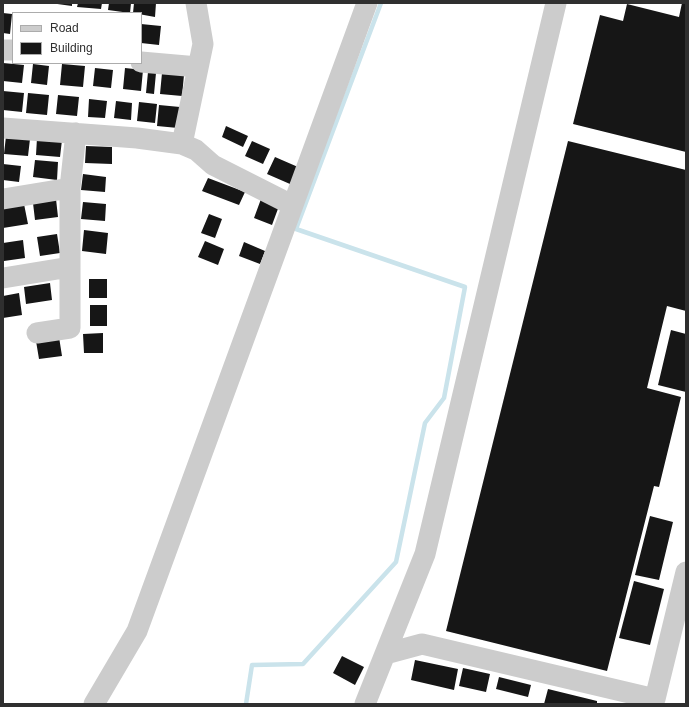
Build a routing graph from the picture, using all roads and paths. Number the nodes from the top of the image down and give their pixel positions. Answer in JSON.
{"nodes":[{"id":1,"x":196,"y":3,"type":"edge"},
{"id":2,"x":366,"y":3,"type":"edge"},
{"id":3,"x":556,"y":3,"type":"edge"},
{"id":4,"x":142,"y":62,"type":"edge"},
{"id":5,"x":198,"y":67,"type":"junction"},
{"id":6,"x":3,"y":128,"type":"edge"},
{"id":7,"x":76,"y":133,"type":"junction"},
{"id":8,"x":182,"y":144,"type":"junction"},
{"id":9,"x":70,"y":188,"type":"junction"},
{"id":10,"x":3,"y":199,"type":"edge"},
{"id":11,"x":292,"y":205,"type":"junction"},
{"id":12,"x":70,"y":267,"type":"junction"},
{"id":13,"x":3,"y":278,"type":"edge"},
{"id":14,"x":37,"y":333,"type":"dead end"},
{"id":15,"x":686,"y":572,"type":"edge"},
{"id":16,"x":385,"y":654,"type":"junction"},
{"id":17,"x":94,"y":704,"type":"edge"},
{"id":18,"x":365,"y":704,"type":"edge"}],
"edges":[{"from":1,"to":5,"type":"street"},
{"from":2,"to":11,"type":"street"},
{"from":3,"to":16,"type":"street"},
{"from":4,"to":5,"type":"street"},
{"from":5,"to":8,"type":"street"},
{"from":6,"to":7,"type":"street"},
{"from":7,"to":8,"type":"street"},
{"from":7,"to":9,"type":"street"},
{"from":8,"to":11,"type":"street"},
{"from":9,"to":10,"type":"street"},
{"from":9,"to":12,"type":"street"},
{"from":11,"to":17,"type":"street"},
{"from":12,"to":13,"type":"street"},
{"from":12,"to":14,"type":"street"},
{"from":15,"to":16,"type":"street"},
{"from":16,"to":18,"type":"street"}]}
